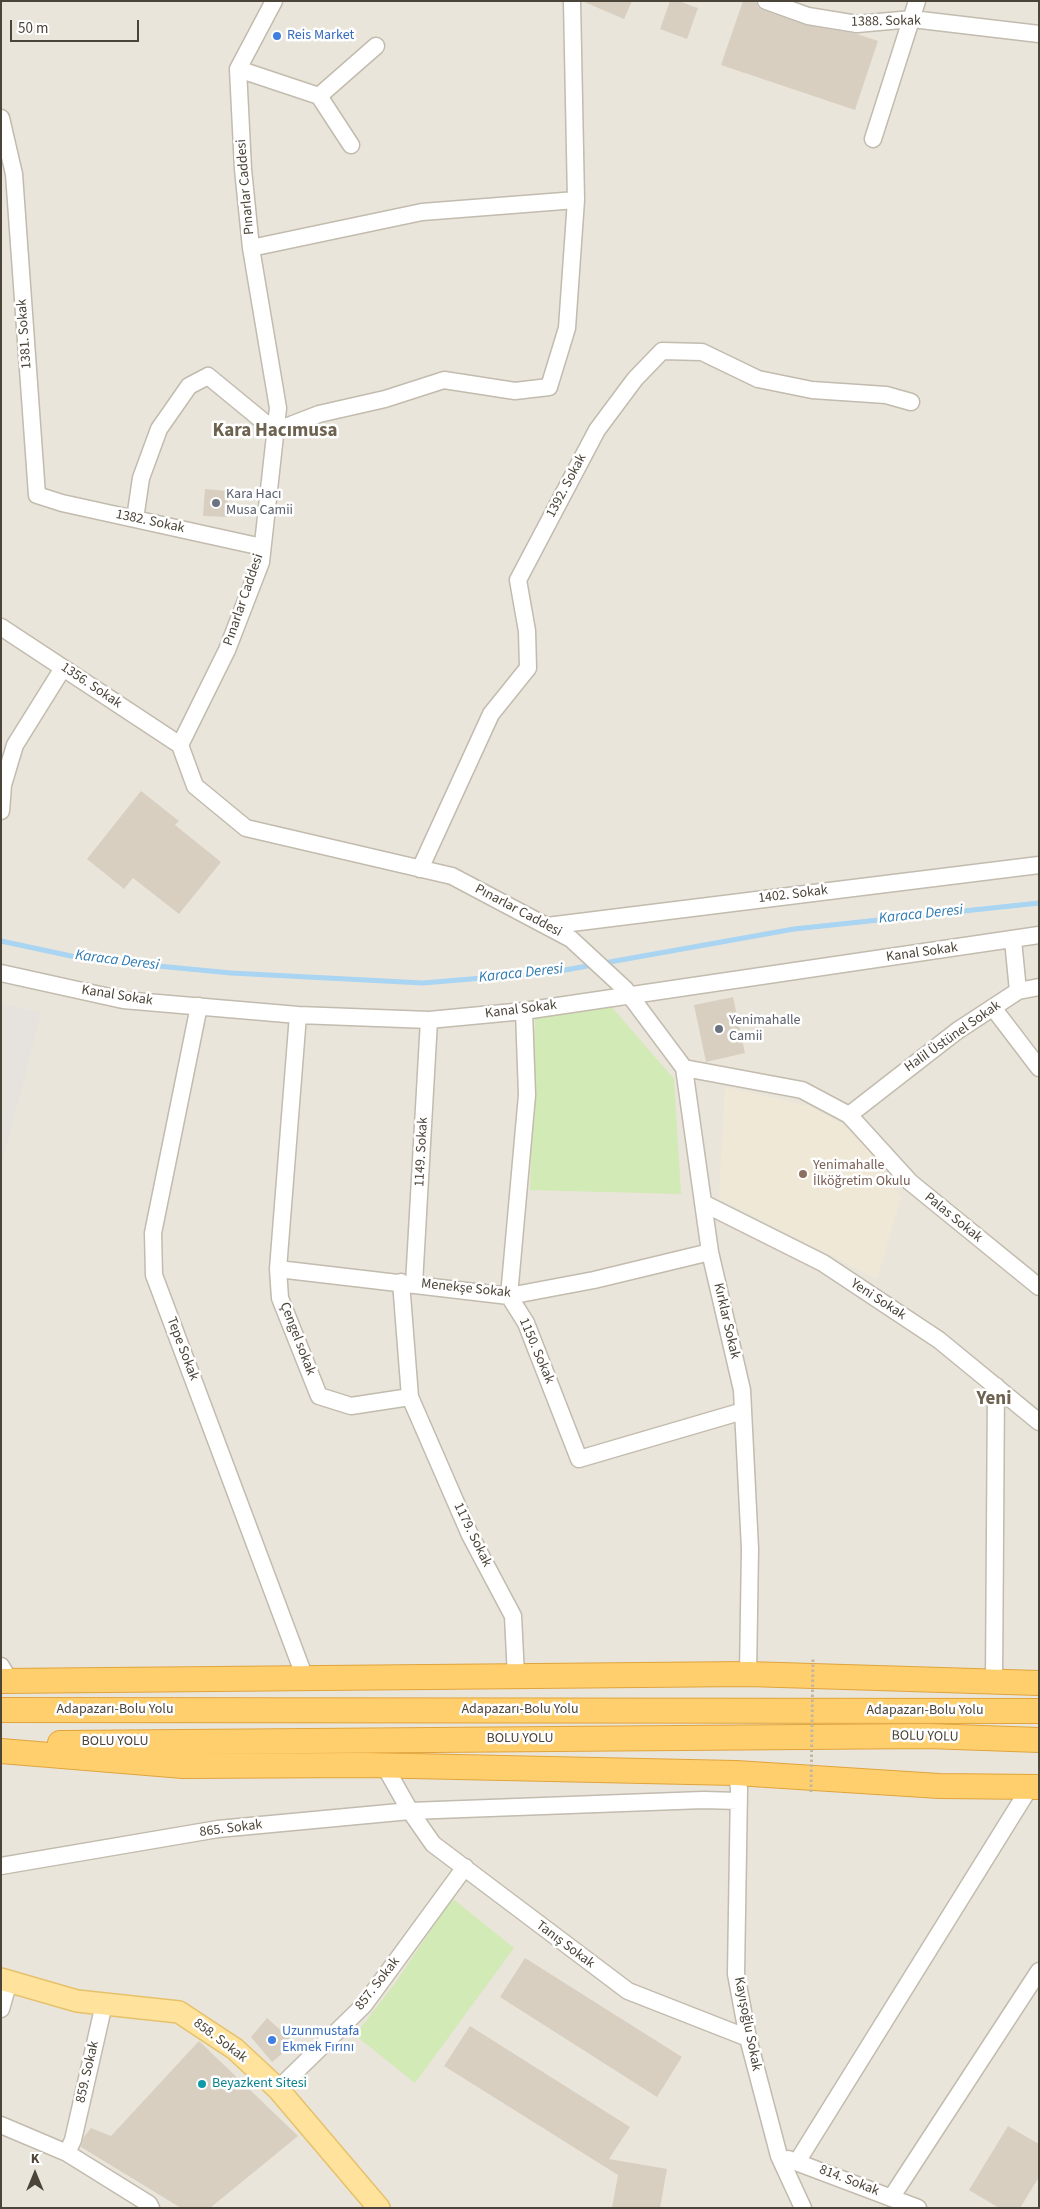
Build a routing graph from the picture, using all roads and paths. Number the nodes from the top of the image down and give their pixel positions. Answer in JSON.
{"nodes":[{"id":1,"x":274,"y":1,"type":"edge"},
{"id":2,"x":572,"y":1,"type":"edge"},
{"id":3,"x":766,"y":1,"type":"edge"},
{"id":4,"x":918,"y":1,"type":"edge"},
{"id":5,"x":912,"y":19,"type":"junction"},
{"id":6,"x":1039,"y":34,"type":"edge"},
{"id":7,"x":376,"y":46,"type":"dead end"},
{"id":8,"x":238,"y":69,"type":"junction"},
{"id":9,"x":319,"y":96,"type":"junction"},
{"id":10,"x":1,"y":118,"type":"edge"},
{"id":11,"x":873,"y":139,"type":"dead end"},
{"id":12,"x":351,"y":146,"type":"dead end"},
{"id":13,"x":8,"y":174,"type":"edge"},
{"id":14,"x":576,"y":200,"type":"junction"},
{"id":15,"x":251,"y":248,"type":"junction"},
{"id":16,"x":911,"y":402,"type":"dead end"},
{"id":17,"x":275,"y":431,"type":"junction"},
{"id":18,"x":38,"y":495,"type":"joint"},
{"id":19,"x":135,"y":519,"type":"junction"},
{"id":20,"x":262,"y":547,"type":"junction"},
{"id":21,"x":1,"y":627,"type":"edge"},
{"id":22,"x":63,"y":668,"type":"junction"},
{"id":23,"x":180,"y":745,"type":"junction"},
{"id":24,"x":1,"y":811,"type":"edge"},
{"id":25,"x":1039,"y":865,"type":"edge"},
{"id":26,"x":420,"y":869,"type":"junction"},
{"id":27,"x":547,"y":926,"type":"junction"},
{"id":28,"x":1039,"y":935,"type":"edge"},
{"id":29,"x":1013,"y":940,"type":"junction"},
{"id":30,"x":1,"y":973,"type":"edge"},
{"id":31,"x":1039,"y":987,"type":"edge"},
{"id":32,"x":1018,"y":991,"type":"junction"},
{"id":33,"x":627,"y":992,"type":"junction"},
{"id":34,"x":199,"y":1006,"type":"junction"},
{"id":35,"x":994,"y":1009,"type":"junction"},
{"id":36,"x":524,"y":1011,"type":"junction"},
{"id":37,"x":298,"y":1015,"type":"junction"},
{"id":38,"x":429,"y":1020,"type":"junction"},
{"id":39,"x":684,"y":1068,"type":"junction"},
{"id":40,"x":1039,"y":1068,"type":"edge"},
{"id":41,"x":849,"y":1115,"type":"junction"},
{"id":42,"x":702,"y":1202,"type":"junction"},
{"id":43,"x":710,"y":1252,"type":"junction"},
{"id":44,"x":278,"y":1269,"type":"junction"},
{"id":45,"x":408,"y":1283,"type":"junction"},
{"id":46,"x":1039,"y":1287,"type":"edge"},
{"id":47,"x":509,"y":1296,"type":"junction"},
{"id":48,"x":996,"y":1386,"type":"junction"},
{"id":49,"x":410,"y":1397,"type":"junction"},
{"id":50,"x":743,"y":1411,"type":"junction"},
{"id":51,"x":1038,"y":1418,"type":"edge"},
{"id":52,"x":813,"y":1658,"type":"dead end"},
{"id":53,"x":748,"y":1674,"type":"junction"},
{"id":54,"x":4,"y":1676,"type":"edge"},
{"id":55,"x":516,"y":1676,"type":"junction"},
{"id":56,"x":305,"y":1678,"type":"junction"},
{"id":57,"x":180,"y":1680,"type":"junction"},
{"id":58,"x":994,"y":1680,"type":"junction"},
{"id":59,"x":1039,"y":1683,"type":"edge"},
{"id":60,"x":1,"y":1703,"type":"edge"},
{"id":61,"x":1,"y":1710,"type":"edge"},
{"id":62,"x":1039,"y":1711,"type":"edge"},
{"id":63,"x":1039,"y":1740,"type":"edge"},
{"id":64,"x":1,"y":1743,"type":"edge"},
{"id":65,"x":1,"y":1751,"type":"edge"},
{"id":66,"x":263,"y":1765,"type":"junction"},
{"id":67,"x":384,"y":1765,"type":"junction"},
{"id":68,"x":1,"y":1768,"type":"edge"},
{"id":69,"x":736,"y":1773,"type":"junction"},
{"id":70,"x":1034,"y":1787,"type":"edge"},
{"id":71,"x":811,"y":1792,"type":"dead end"},
{"id":72,"x":739,"y":1801,"type":"junction"},
{"id":73,"x":410,"y":1811,"type":"junction"},
{"id":74,"x":1,"y":1866,"type":"edge"},
{"id":75,"x":465,"y":1867,"type":"junction"},
{"id":76,"x":1039,"y":1971,"type":"edge"},
{"id":77,"x":5,"y":1980,"type":"edge"},
{"id":78,"x":104,"y":2004,"type":"junction"},
{"id":79,"x":1,"y":2009,"type":"edge"},
{"id":80,"x":748,"y":2038,"type":"junction"},
{"id":81,"x":278,"y":2089,"type":"junction"},
{"id":82,"x":1,"y":2125,"type":"edge"},
{"id":83,"x":70,"y":2147,"type":"junction"},
{"id":84,"x":779,"y":2156,"type":"junction"},
{"id":85,"x":798,"y":2162,"type":"junction"},
{"id":86,"x":891,"y":2198,"type":"junction"},
{"id":87,"x":151,"y":2208,"type":"edge"},
{"id":88,"x":380,"y":2208,"type":"edge"},
{"id":89,"x":803,"y":2208,"type":"edge"},
{"id":90,"x":918,"y":2208,"type":"edge"}],
"edges":[{"from":1,"to":8,"type":"street"},
{"from":2,"to":14,"type":"street"},
{"from":3,"to":5,"type":"street","name":"1388. Sokak"},
{"from":4,"to":5,"type":"street"},
{"from":5,"to":6,"type":"street","name":"1388. Sokak"},
{"from":5,"to":11,"type":"street"},
{"from":7,"to":9,"type":"street"},
{"from":8,"to":9,"type":"street"},
{"from":8,"to":15,"type":"street","name":"Pınarlar Caddesi"},
{"from":9,"to":12,"type":"street"},
{"from":10,"to":13,"type":"street","name":"1381. Sokak"},
{"from":13,"to":18,"type":"street","name":"1381. Sokak"},
{"from":14,"to":15,"type":"street"},
{"from":14,"to":17,"type":"street"},
{"from":15,"to":17,"type":"street","name":"Pınarlar Caddesi"},
{"from":16,"to":26,"type":"street","name":"1392. Sokak"},
{"from":17,"to":19,"type":"street"},
{"from":17,"to":20,"type":"street","name":"Pınarlar Caddesi"},
{"from":18,"to":19,"type":"street","name":"1382. Sokak"},
{"from":19,"to":20,"type":"street","name":"1382. Sokak"},
{"from":20,"to":23,"type":"street","name":"Pınarlar Caddesi"},
{"from":21,"to":22,"type":"street","name":"1356. Sokak"},
{"from":22,"to":23,"type":"street","name":"1356. Sokak"},
{"from":22,"to":24,"type":"street"},
{"from":23,"to":26,"type":"street","name":"Pınarlar Caddesi"},
{"from":25,"to":27,"type":"street","name":"1402. Sokak"},
{"from":26,"to":27,"type":"street","name":"Pınarlar Caddesi"},
{"from":27,"to":33,"type":"street","name":"Pınarlar Caddesi"},
{"from":28,"to":29,"type":"street","name":"Kanal Sokak"},
{"from":29,"to":32,"type":"street"},
{"from":29,"to":33,"type":"street","name":"Kanal Sokak"},
{"from":30,"to":34,"type":"street","name":"Kanal Sokak"},
{"from":31,"to":32,"type":"street","name":"Halil Üstünel Sokak"},
{"from":32,"to":35,"type":"street","name":"Halil Üstünel Sokak"},
{"from":33,"to":36,"type":"street","name":"Kanal Sokak"},
{"from":33,"to":39,"type":"street","name":"Kırklar Sokak"},
{"from":34,"to":37,"type":"street","name":"Kanal Sokak"},
{"from":34,"to":56,"type":"street","name":"Tepe Sokak"},
{"from":35,"to":40,"type":"street"},
{"from":35,"to":41,"type":"street","name":"Halil Üstünel Sokak"},
{"from":36,"to":38,"type":"street","name":"Kanal Sokak"},
{"from":36,"to":47,"type":"street"},
{"from":37,"to":38,"type":"street","name":"Kanal Sokak"},
{"from":37,"to":44,"type":"street","name":"Çengel sokak"},
{"from":38,"to":45,"type":"street","name":"1149. Sokak"},
{"from":39,"to":41,"type":"street","name":"Palas Sokak"},
{"from":39,"to":42,"type":"street","name":"Kırklar Sokak"},
{"from":41,"to":46,"type":"street","name":"Palas Sokak"},
{"from":42,"to":43,"type":"street","name":"Kırklar Sokak"},
{"from":42,"to":48,"type":"street","name":"Yeni Sokak"},
{"from":43,"to":47,"type":"street","name":"Menekşe Sokak"},
{"from":43,"to":50,"type":"street","name":"Kırklar Sokak"},
{"from":44,"to":45,"type":"street","name":"Menekşe Sokak"},
{"from":44,"to":49,"type":"street","name":"Çengel sokak"},
{"from":45,"to":47,"type":"street","name":"Menekşe Sokak"},
{"from":45,"to":49,"type":"street"},
{"from":47,"to":50,"type":"street","name":"1150. Sokak"},
{"from":48,"to":51,"type":"street","name":"Yeni Sokak"},
{"from":48,"to":58,"type":"street"},
{"from":49,"to":55,"type":"street","name":"1179. Sokak"},
{"from":50,"to":53,"type":"street","name":"Kırklar Sokak"},
{"from":52,"to":71,"type":"path","bridge":true},
{"from":53,"to":55,"type":"highway"},
{"from":53,"to":58,"type":"highway"},
{"from":54,"to":57,"type":"highway"},
{"from":55,"to":56,"type":"highway"},
{"from":56,"to":57,"type":"highway"},
{"from":57,"to":60,"type":"highway"},
{"from":58,"to":59,"type":"highway"},
{"from":61,"to":62,"type":"highway","name":"Adapazarı-Bolu Yolu"},
{"from":63,"to":64,"type":"highway","name":"BOLU YOLU"},
{"from":65,"to":66,"type":"highway"},
{"from":66,"to":67,"type":"highway"},
{"from":66,"to":68,"type":"highway"},
{"from":67,"to":69,"type":"highway"},
{"from":67,"to":73,"type":"street"},
{"from":69,"to":70,"type":"highway"},
{"from":69,"to":72,"type":"street","name":"Kayışoğlu Sokak"},
{"from":70,"to":85,"type":"street"},
{"from":72,"to":73,"type":"street","name":"865. Sokak"},
{"from":72,"to":80,"type":"street","name":"Kayışoğlu Sokak"},
{"from":73,"to":74,"type":"street","name":"865. Sokak"},
{"from":73,"to":75,"type":"street","name":"Tanış Sokak"},
{"from":75,"to":80,"type":"street","name":"Tanış Sokak"},
{"from":75,"to":81,"type":"street","name":"857. Sokak"},
{"from":76,"to":86,"type":"street"},
{"from":77,"to":78,"type":"main road","name":"858. Sokak"},
{"from":77,"to":79,"type":"street"},
{"from":78,"to":81,"type":"main road","name":"858. Sokak"},
{"from":78,"to":83,"type":"street","name":"859. Sokak"},
{"from":80,"to":84,"type":"street","name":"Kayışoğlu Sokak"},
{"from":81,"to":88,"type":"main road","name":"858. Sokak"},
{"from":82,"to":83,"type":"street"},
{"from":83,"to":87,"type":"street"},
{"from":84,"to":85,"type":"street","name":"814. Sokak"},
{"from":84,"to":89,"type":"street","name":"Kayışoğlu Sokak"},
{"from":85,"to":86,"type":"street","name":"814. Sokak"},
{"from":86,"to":90,"type":"street","name":"814. Sokak"}]}
